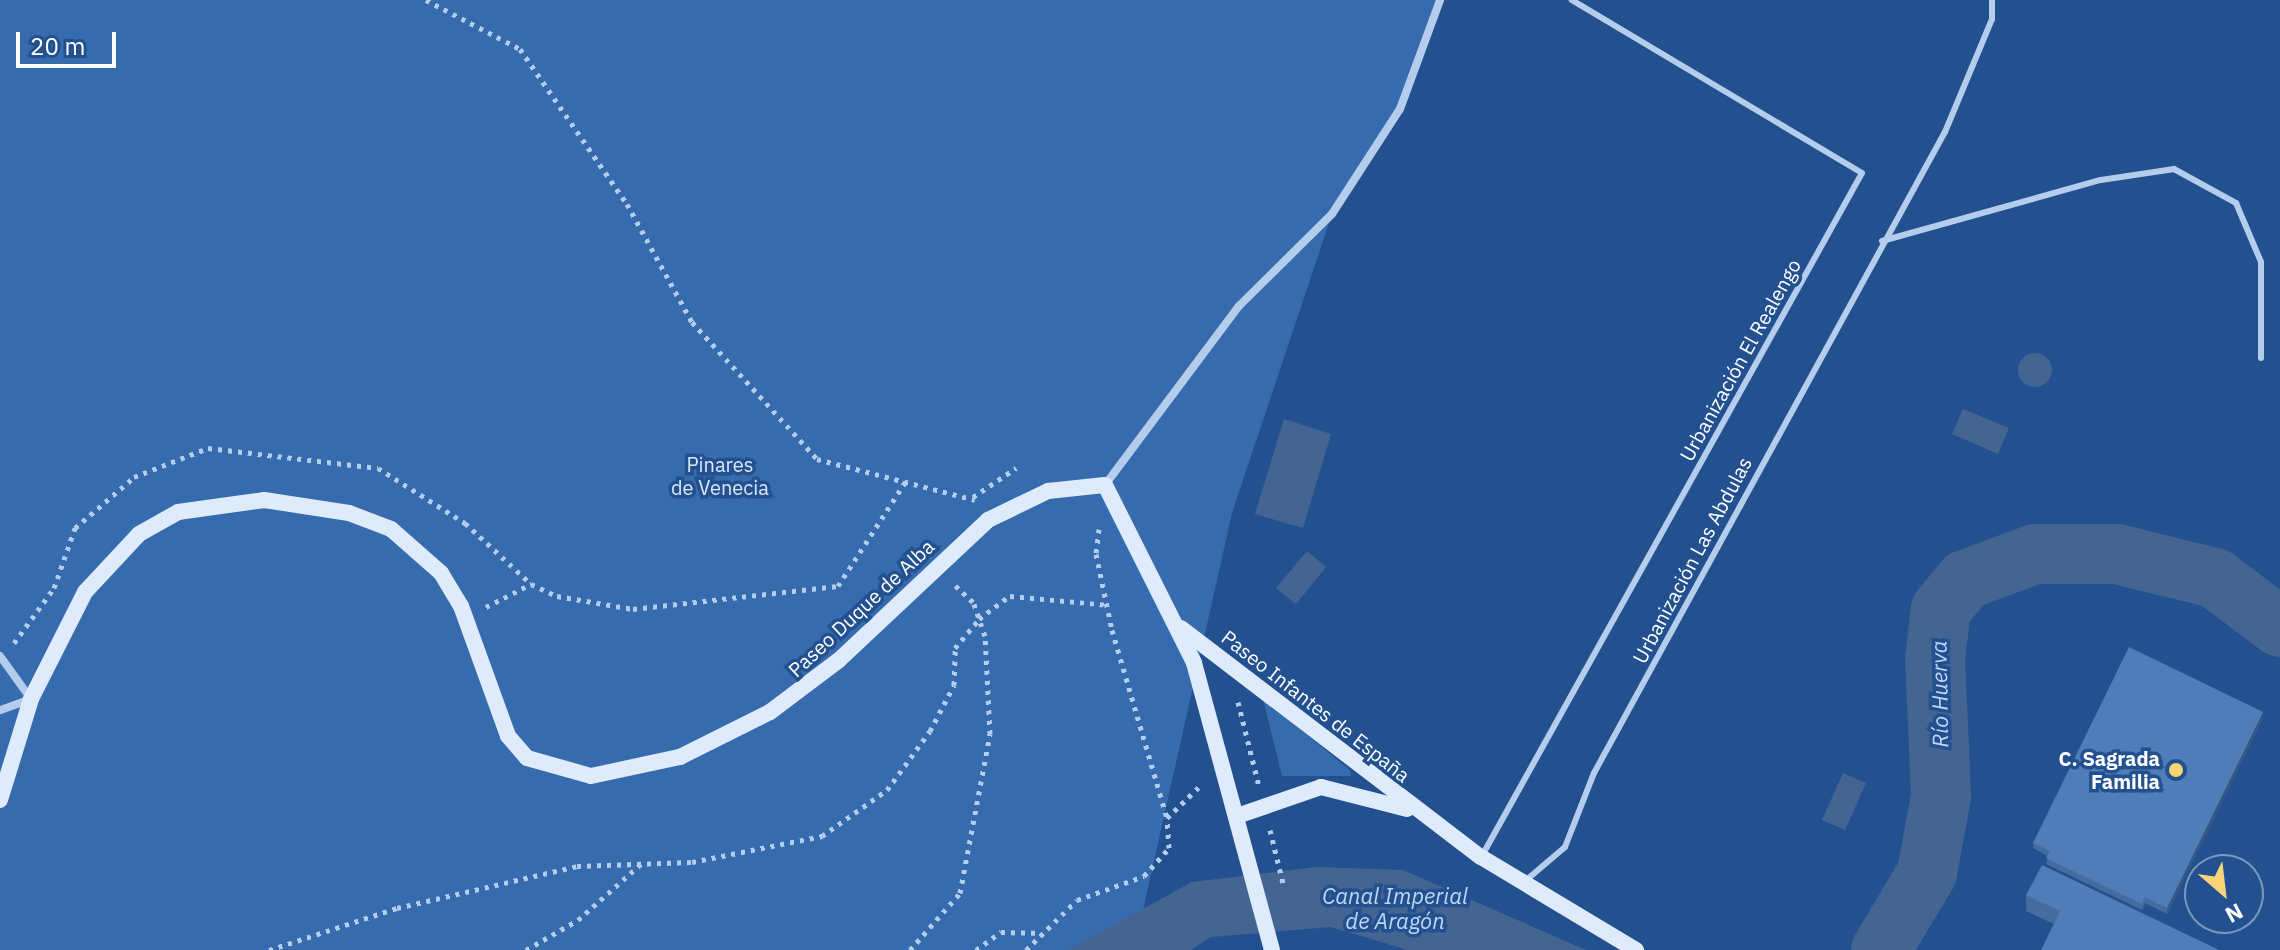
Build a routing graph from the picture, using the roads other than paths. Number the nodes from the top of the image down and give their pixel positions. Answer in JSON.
{"nodes":[{"id":1,"x":1440,"y":0,"type":"edge"},
{"id":2,"x":1572,"y":0,"type":"edge"},
{"id":3,"x":1992,"y":0,"type":"edge"},
{"id":4,"x":1882,"y":241,"type":"junction"},
{"id":5,"x":2261,"y":358,"type":"dead end"},
{"id":6,"x":1105,"y":485,"type":"junction"},
{"id":7,"x":1180,"y":627,"type":"junction"},
{"id":8,"x":0,"y":656,"type":"edge"},
{"id":9,"x":31,"y":699,"type":"junction"},
{"id":10,"x":0,"y":710,"type":"edge"},
{"id":11,"x":0,"y":754,"type":"edge"},
{"id":12,"x":9,"y":768,"type":"junction"},
{"id":13,"x":0,"y":800,"type":"edge"},
{"id":14,"x":1237,"y":816,"type":"junction"},
{"id":15,"x":1427,"y":818,"type":"junction"},
{"id":16,"x":1481,"y":857,"type":"junction"},
{"id":17,"x":1521,"y":884,"type":"junction"},
{"id":18,"x":1272,"y":950,"type":"edge"},
{"id":19,"x":1636,"y":950,"type":"edge"}],
"edges":[{"from":1,"to":6,"type":"street"},
{"from":2,"to":16,"type":"lane","name":"Urbanización El Realengo"},
{"from":3,"to":4,"type":"lane","name":"Urbanización Las Abdulas"},
{"from":4,"to":5,"type":"lane"},
{"from":4,"to":17,"type":"lane","name":"Urbanización Las Abdulas"},
{"from":6,"to":7,"type":"street","name":"Paseo Infantes de España"},
{"from":6,"to":9,"type":"street","name":"Paseo Duque de Alba"},
{"from":7,"to":14,"type":"street","name":"Paseo Infantes de España"},
{"from":7,"to":15,"type":"street","name":"Paseo Infantes de España"},
{"from":8,"to":9,"type":"street"},
{"from":9,"to":10,"type":"street"},
{"from":9,"to":12,"type":"street","name":"Paseo Duque de Alba"},
{"from":11,"to":12,"type":"street"},
{"from":12,"to":13,"type":"street","name":"Paseo Duque de Alba"},
{"from":14,"to":15,"type":"street","name":"Paseo Infantes de España"},
{"from":14,"to":18,"type":"street","name":"Paseo Infantes de España"},
{"from":15,"to":16,"type":"street","name":"Paseo Infantes de España"},
{"from":16,"to":17,"type":"street","name":"Paseo Infantes de España"},
{"from":17,"to":19,"type":"street","name":"Paseo Infantes de España"}]}
